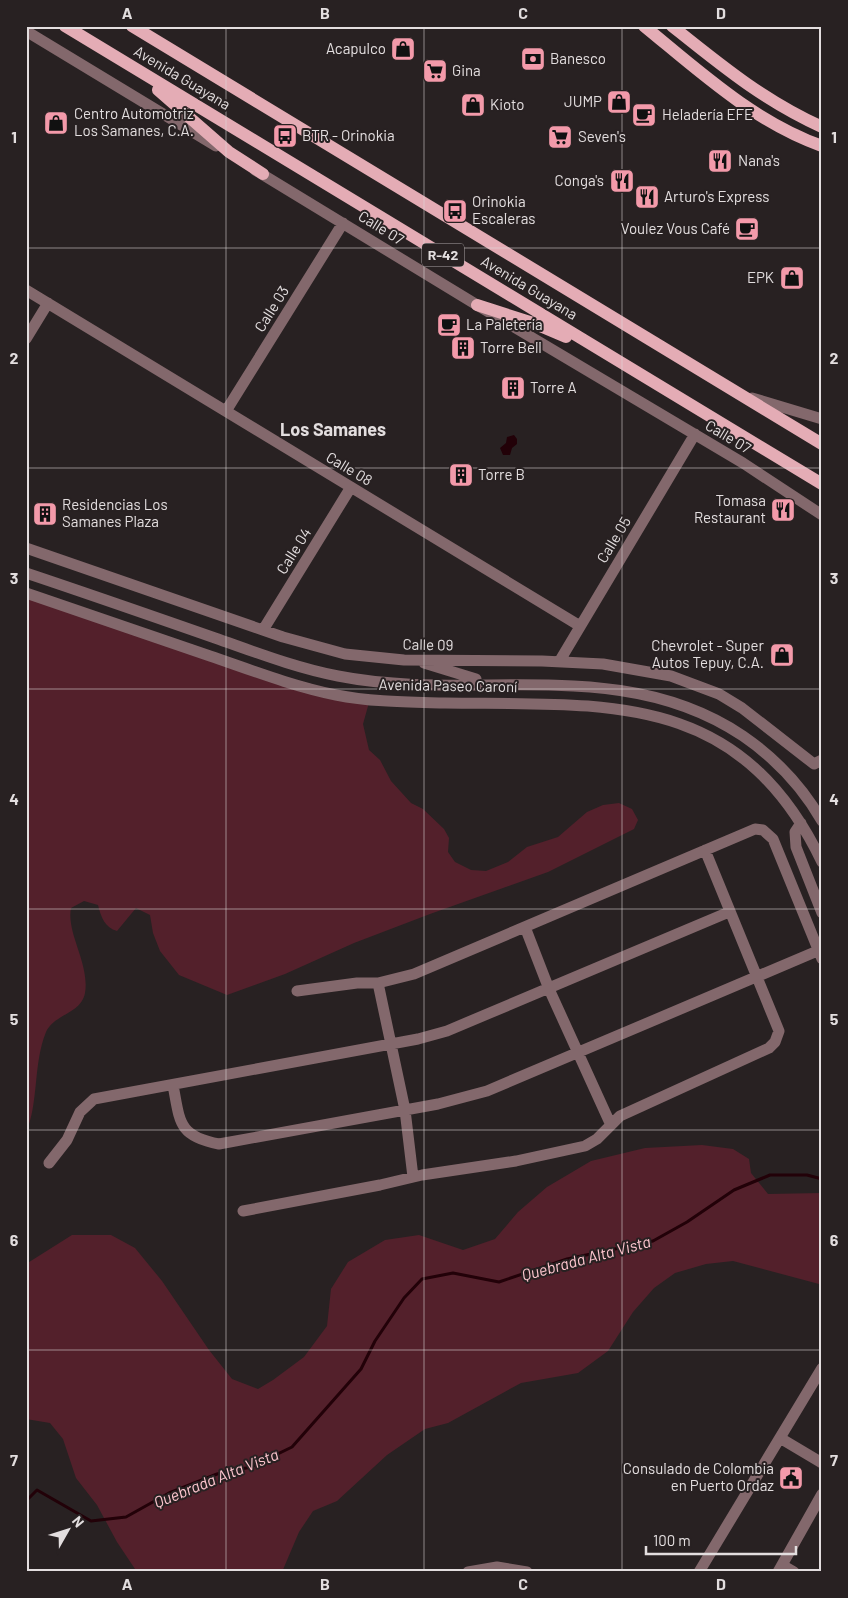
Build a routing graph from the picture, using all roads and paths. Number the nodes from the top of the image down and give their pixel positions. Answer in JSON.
{"nodes":[{"id":1,"x":65,"y":26,"type":"edge"},
{"id":2,"x":132,"y":26,"type":"edge"},
{"id":3,"x":644,"y":26,"type":"edge"},
{"id":4,"x":672,"y":26,"type":"edge"},
{"id":5,"x":26,"y":31,"type":"edge"},
{"id":6,"x":115,"y":56,"type":"junction"},
{"id":7,"x":725,"y":69,"type":"junction"},
{"id":8,"x":716,"y":84,"type":"junction"},
{"id":9,"x":822,"y":127,"type":"edge"},
{"id":10,"x":822,"y":146,"type":"edge"},
{"id":11,"x":263,"y":174,"type":"junction"},
{"id":12,"x":343,"y":223,"type":"junction"},
{"id":13,"x":26,"y":290,"type":"edge"},
{"id":14,"x":48,"y":303,"type":"junction"},
{"id":15,"x":477,"y":305,"type":"junction"},
{"id":16,"x":26,"y":339,"type":"edge"},
{"id":17,"x":609,"y":355,"type":"junction"},
{"id":18,"x":741,"y":395,"type":"junction"},
{"id":19,"x":226,"y":411,"type":"junction"},
{"id":20,"x":822,"y":419,"type":"edge"},
{"id":21,"x":695,"y":434,"type":"junction"},
{"id":22,"x":822,"y":444,"type":"edge"},
{"id":23,"x":822,"y":484,"type":"edge"},
{"id":24,"x":351,"y":487,"type":"junction"},
{"id":25,"x":822,"y":514,"type":"edge"},
{"id":26,"x":26,"y":548,"type":"edge"},
{"id":27,"x":26,"y":573,"type":"edge"},
{"id":28,"x":26,"y":593,"type":"edge"},
{"id":29,"x":580,"y":626,"type":"junction"},
{"id":30,"x":263,"y":630,"type":"junction"},
{"id":31,"x":416,"y":660,"type":"junction"},
{"id":32,"x":559,"y":662,"type":"junction"},
{"id":33,"x":504,"y":684,"type":"junction"},
{"id":34,"x":820,"y":762,"type":"edge"},
{"id":35,"x":822,"y":821,"type":"edge"},
{"id":36,"x":801,"y":823,"type":"junction"},
{"id":37,"x":704,"y":850,"type":"junction"},
{"id":38,"x":822,"y":862,"type":"edge"},
{"id":39,"x":729,"y":912,"type":"junction"},
{"id":40,"x":822,"y":913,"type":"edge"},
{"id":41,"x":525,"y":927,"type":"junction"},
{"id":42,"x":821,"y":953,"type":"edge"},
{"id":43,"x":756,"y":977,"type":"junction"},
{"id":44,"x":378,"y":983,"type":"junction"},
{"id":45,"x":549,"y":988,"type":"junction"},
{"id":46,"x":296,"y":991,"type":"dead end"},
{"id":47,"x":391,"y":1044,"type":"junction"},
{"id":48,"x":577,"y":1052,"type":"junction"},
{"id":49,"x":173,"y":1085,"type":"junction"},
{"id":50,"x":405,"y":1110,"type":"junction"},
{"id":51,"x":610,"y":1123,"type":"junction"},
{"id":52,"x":49,"y":1163,"type":"dead end"},
{"id":53,"x":413,"y":1177,"type":"junction"},
{"id":54,"x":243,"y":1211,"type":"dead end"},
{"id":55,"x":822,"y":1368,"type":"edge"},
{"id":56,"x":780,"y":1438,"type":"junction"},
{"id":57,"x":822,"y":1463,"type":"edge"},
{"id":58,"x":822,"y":1494,"type":"edge"},
{"id":59,"x":780,"y":1568,"type":"edge"},
{"id":60,"x":468,"y":1572,"type":"edge"},
{"id":61,"x":526,"y":1572,"type":"edge"},
{"id":62,"x":699,"y":1572,"type":"edge"},
{"id":63,"x":794,"y":1572,"type":"edge"}],
"edges":[{"from":1,"to":6,"type":"main road","name":"Avenida Guayana","number":"R-42"},
{"from":2,"to":18,"type":"main road","name":"Avenida Guayana","number":"R-42"},
{"from":3,"to":8,"type":"main road"},
{"from":4,"to":7,"type":"main road"},
{"from":5,"to":11,"type":"street","name":"Calle 07"},
{"from":6,"to":11,"type":"main road"},
{"from":6,"to":17,"type":"main road","name":"Avenida Guayana","number":"R-42"},
{"from":7,"to":8,"type":"main road"},
{"from":7,"to":9,"type":"main road"},
{"from":8,"to":10,"type":"main road"},
{"from":11,"to":12,"type":"street","name":"Calle 07"},
{"from":12,"to":15,"type":"street","name":"Calle 07"},
{"from":12,"to":19,"type":"street","name":"Calle 03"},
{"from":13,"to":14,"type":"street","name":"Calle 08"},
{"from":14,"to":16,"type":"street"},
{"from":14,"to":19,"type":"street","name":"Calle 08"},
{"from":15,"to":17,"type":"main road"},
{"from":15,"to":21,"type":"street","name":"Calle 07"},
{"from":17,"to":23,"type":"main road","name":"Avenida Guayana","number":"R-42"},
{"from":18,"to":20,"type":"street"},
{"from":18,"to":22,"type":"main road","name":"Avenida Guayana","number":"R-42"},
{"from":19,"to":24,"type":"street","name":"Calle 08"},
{"from":21,"to":25,"type":"street","name":"Calle 07"},
{"from":21,"to":29,"type":"street","name":"Calle 05"},
{"from":24,"to":29,"type":"street","name":"Calle 08"},
{"from":24,"to":30,"type":"street","name":"Calle 04"},
{"from":26,"to":30,"type":"street","name":"Calle 09"},
{"from":27,"to":33,"type":"street","name":"Avenida Paseo Caroní"},
{"from":28,"to":36,"type":"street","name":"Avenida Paseo Caroní"},
{"from":29,"to":32,"type":"street","name":"Calle 05"},
{"from":30,"to":31,"type":"street","name":"Calle 09"},
{"from":31,"to":32,"type":"street","name":"Calle 09"},
{"from":31,"to":33,"type":"street"},
{"from":32,"to":34,"type":"street","name":"Calle 09"},
{"from":33,"to":35,"type":"street","name":"Avenida Paseo Caroní"},
{"from":36,"to":38,"type":"street","name":"Avenida Paseo Caroní"},
{"from":36,"to":40,"type":"street"},
{"from":37,"to":39,"type":"street"},
{"from":37,"to":41,"type":"street"},
{"from":37,"to":42,"type":"street"},
{"from":39,"to":43,"type":"street"},
{"from":39,"to":45,"type":"street"},
{"from":41,"to":44,"type":"street"},
{"from":41,"to":45,"type":"street"},
{"from":42,"to":43,"type":"street"},
{"from":43,"to":48,"type":"street"},
{"from":43,"to":51,"type":"street"},
{"from":44,"to":46,"type":"street"},
{"from":44,"to":47,"type":"street"},
{"from":45,"to":47,"type":"street"},
{"from":45,"to":48,"type":"street"},
{"from":47,"to":49,"type":"street"},
{"from":47,"to":50,"type":"street"},
{"from":48,"to":50,"type":"street"},
{"from":48,"to":51,"type":"street"},
{"from":49,"to":50,"type":"street"},
{"from":49,"to":52,"type":"street"},
{"from":50,"to":53,"type":"street"},
{"from":51,"to":53,"type":"street"},
{"from":53,"to":54,"type":"street"},
{"from":55,"to":56,"type":"street"},
{"from":56,"to":57,"type":"street"},
{"from":56,"to":62,"type":"street"},
{"from":58,"to":59,"type":"street"},
{"from":59,"to":63,"type":"street"},
{"from":60,"to":61,"type":"street"}]}
